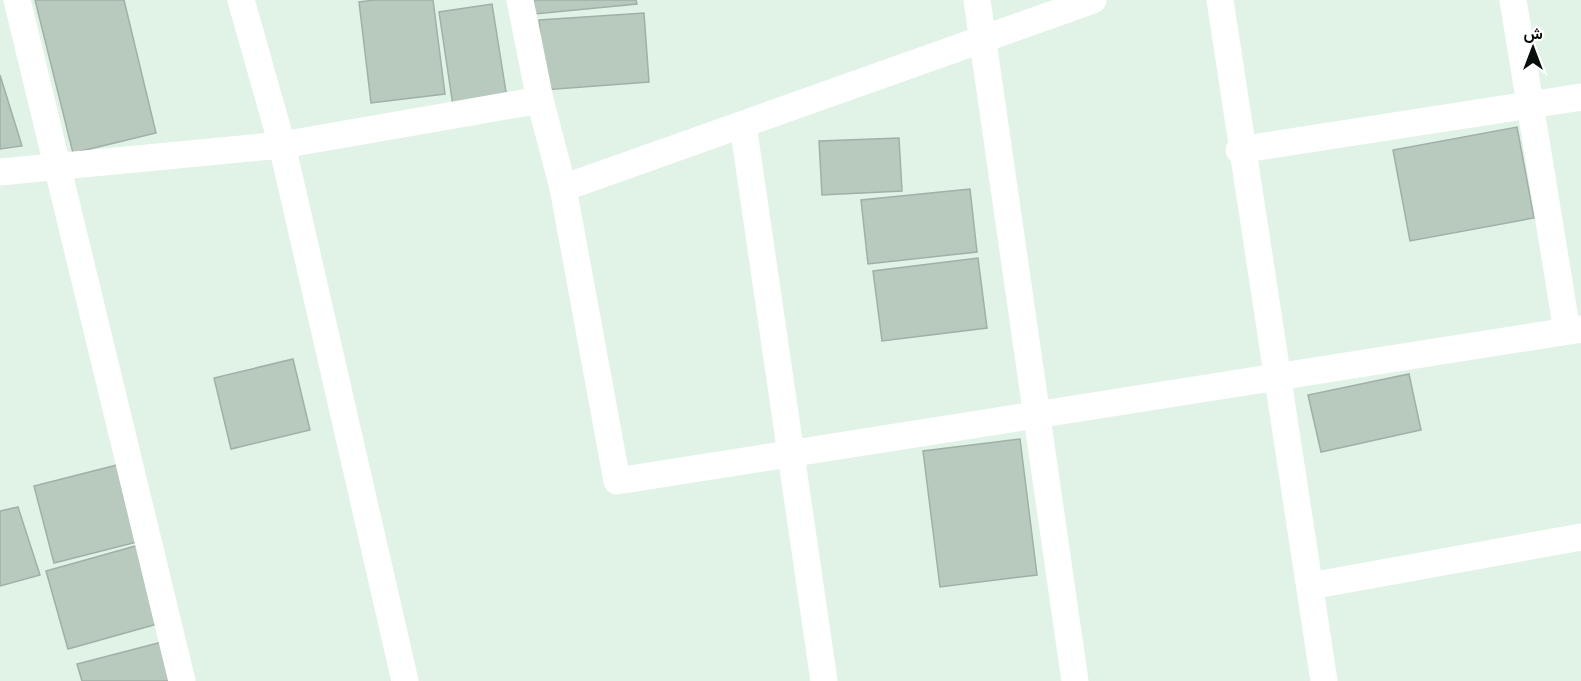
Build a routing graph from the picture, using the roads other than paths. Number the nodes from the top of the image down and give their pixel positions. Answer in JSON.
{"nodes":[{"id":1,"x":16,"y":0,"type":"edge"},
{"id":2,"x":241,"y":0,"type":"edge"},
{"id":3,"x":520,"y":0,"type":"edge"},
{"id":4,"x":977,"y":0,"type":"edge"},
{"id":5,"x":1093,"y":0,"type":"edge"},
{"id":6,"x":1220,"y":0,"type":"edge"},
{"id":7,"x":1512,"y":0,"type":"edge"},
{"id":8,"x":983,"y":39,"type":"junction"},
{"id":9,"x":1581,"y":98,"type":"edge"},
{"id":10,"x":540,"y":100,"type":"junction"},
{"id":11,"x":1530,"y":105,"type":"junction"},
{"id":12,"x":742,"y":125,"type":"junction"},
{"id":13,"x":282,"y":145,"type":"junction"},
{"id":14,"x":1241,"y":150,"type":"junction"},
{"id":15,"x":57,"y":166,"type":"junction"},
{"id":16,"x":0,"y":172,"type":"edge"},
{"id":17,"x":563,"y":188,"type":"junction"},
{"id":18,"x":1574,"y":330,"type":"edge"},
{"id":19,"x":1277,"y":376,"type":"junction"},
{"id":20,"x":1037,"y":414,"type":"junction"},
{"id":21,"x":791,"y":453,"type":"junction"},
{"id":22,"x":1581,"y":537,"type":"edge"},
{"id":23,"x":1310,"y":586,"type":"junction"},
{"id":24,"x":182,"y":681,"type":"edge"},
{"id":25,"x":405,"y":681,"type":"edge"},
{"id":26,"x":824,"y":681,"type":"edge"},
{"id":27,"x":1075,"y":681,"type":"edge"},
{"id":28,"x":1324,"y":681,"type":"edge"}],
"edges":[{"from":1,"to":15,"type":"street"},
{"from":2,"to":13,"type":"street"},
{"from":3,"to":10,"type":"street"},
{"from":4,"to":8,"type":"street"},
{"from":5,"to":8,"type":"street"},
{"from":6,"to":14,"type":"street"},
{"from":7,"to":11,"type":"street"},
{"from":8,"to":12,"type":"street"},
{"from":8,"to":20,"type":"street"},
{"from":9,"to":11,"type":"street"},
{"from":10,"to":13,"type":"street"},
{"from":10,"to":17,"type":"street"},
{"from":11,"to":14,"type":"street"},
{"from":11,"to":18,"type":"street"},
{"from":12,"to":17,"type":"street"},
{"from":12,"to":21,"type":"street"},
{"from":13,"to":15,"type":"street"},
{"from":13,"to":25,"type":"street"},
{"from":14,"to":19,"type":"street"},
{"from":15,"to":16,"type":"street"},
{"from":15,"to":24,"type":"street"},
{"from":17,"to":21,"type":"street"},
{"from":18,"to":19,"type":"street"},
{"from":19,"to":20,"type":"street"},
{"from":19,"to":23,"type":"street"},
{"from":20,"to":21,"type":"street"},
{"from":20,"to":27,"type":"street"},
{"from":21,"to":26,"type":"street"},
{"from":22,"to":23,"type":"street"},
{"from":23,"to":28,"type":"street"}]}
